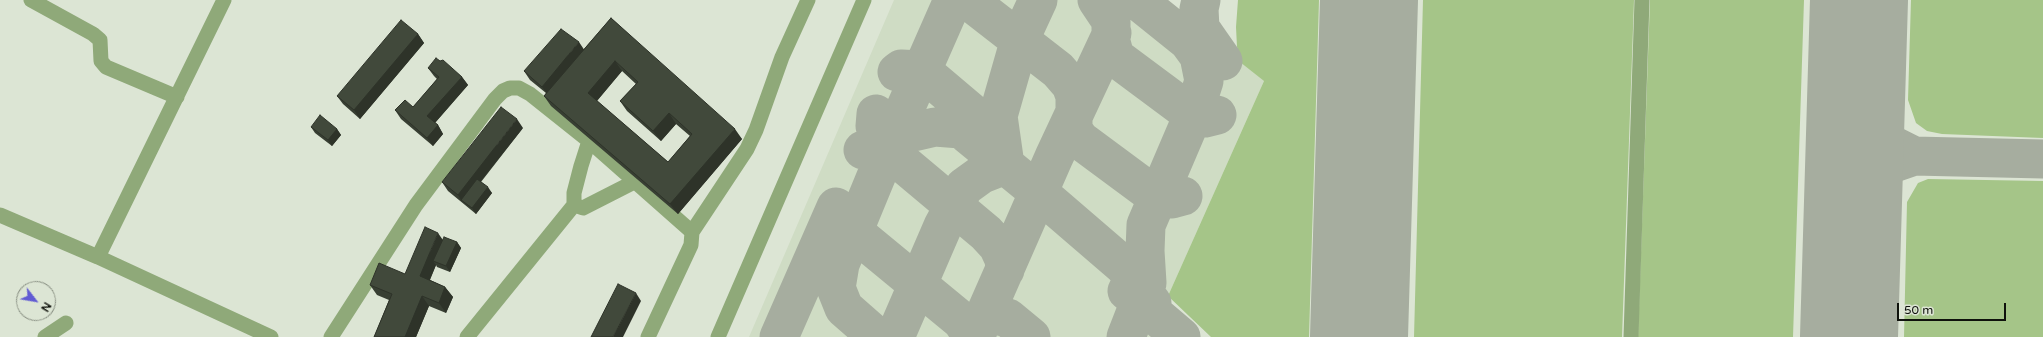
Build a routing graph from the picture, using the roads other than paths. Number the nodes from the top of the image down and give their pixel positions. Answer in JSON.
{"nodes":[{"id":1,"x":31,"y":0,"type":"edge"},
{"id":2,"x":224,"y":0,"type":"edge"},
{"id":3,"x":808,"y":0,"type":"edge"},
{"id":4,"x":864,"y":0,"type":"edge"},
{"id":5,"x":1642,"y":0,"type":"edge"},
{"id":6,"x":177,"y":96,"type":"junction"},
{"id":7,"x":590,"y":141,"type":"junction"},
{"id":8,"x":636,"y":181,"type":"junction"},
{"id":9,"x":574,"y":205,"type":"junction"},
{"id":10,"x":0,"y":215,"type":"edge"},
{"id":11,"x":692,"y":232,"type":"junction"},
{"id":12,"x":98,"y":257,"type":"junction"},
{"id":13,"x":66,"y":323,"type":"dead end"},
{"id":14,"x":45,"y":337,"type":"edge"},
{"id":15,"x":271,"y":337,"type":"edge"},
{"id":16,"x":331,"y":337,"type":"edge"},
{"id":17,"x":467,"y":337,"type":"edge"},
{"id":18,"x":648,"y":337,"type":"edge"},
{"id":19,"x":718,"y":337,"type":"edge"},
{"id":20,"x":1631,"y":337,"type":"edge"}],
"edges":[{"from":1,"to":6,"type":"lane"},
{"from":2,"to":6,"type":"lane"},
{"from":3,"to":11,"type":"lane"},
{"from":4,"to":19,"type":"lane"},
{"from":5,"to":20,"type":"lane"},
{"from":6,"to":12,"type":"lane"},
{"from":7,"to":8,"type":"lane"},
{"from":7,"to":9,"type":"lane"},
{"from":7,"to":16,"type":"lane"},
{"from":8,"to":9,"type":"lane"},
{"from":8,"to":11,"type":"lane"},
{"from":9,"to":17,"type":"lane"},
{"from":10,"to":12,"type":"lane"},
{"from":11,"to":18,"type":"lane"},
{"from":12,"to":15,"type":"lane"},
{"from":13,"to":14,"type":"lane"}]}
